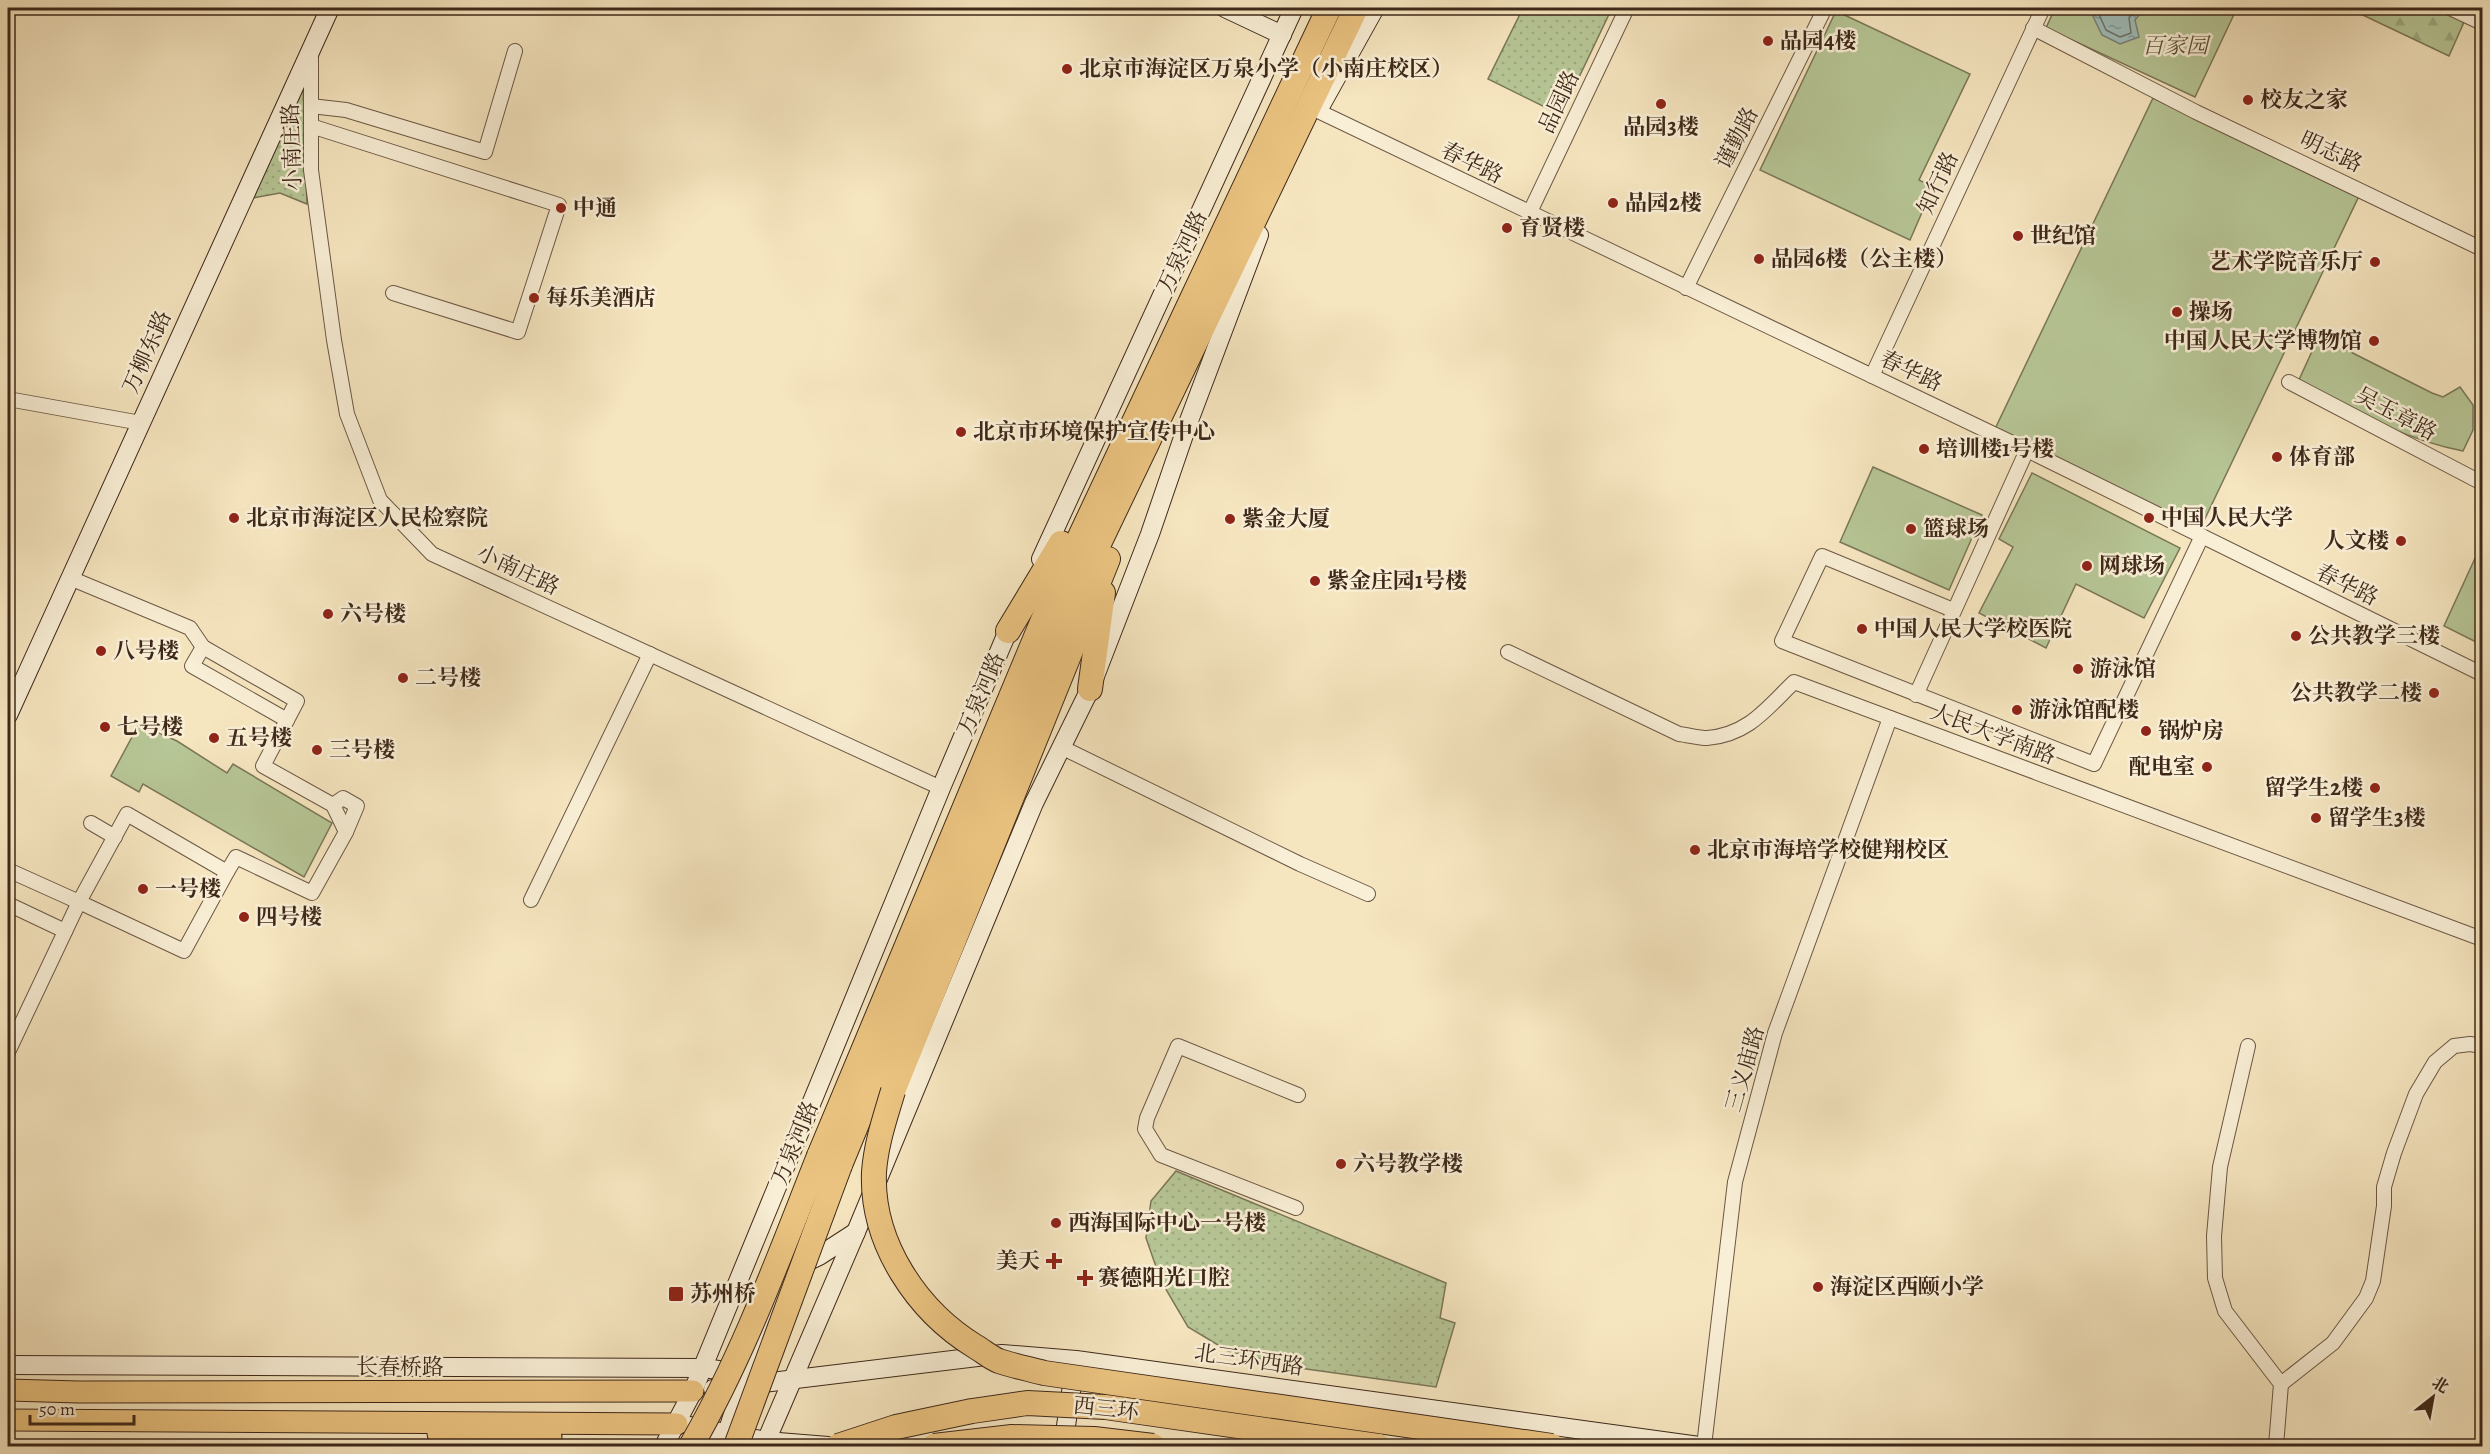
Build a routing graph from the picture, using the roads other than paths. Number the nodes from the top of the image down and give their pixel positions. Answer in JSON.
{"nodes":[{"id":1,"x":330,"y":8,"type":"edge"},
{"id":2,"x":1225,"y":8,"type":"edge"},
{"id":3,"x":1294,"y":8,"type":"edge"},
{"id":4,"x":1329,"y":8,"type":"edge"},
{"id":5,"x":1356,"y":8,"type":"edge"},
{"id":6,"x":1375,"y":8,"type":"edge"},
{"id":7,"x":1627,"y":8,"type":"edge"},
{"id":8,"x":1825,"y":8,"type":"edge"},
{"id":9,"x":2043,"y":8,"type":"edge"},
{"id":10,"x":2450,"y":8,"type":"edge"},
{"id":11,"x":2482,"y":23,"type":"edge"},
{"id":12,"x":2033,"y":28,"type":"junction"},
{"id":13,"x":1282,"y":35,"type":"junction"},
{"id":14,"x":310,"y":49,"type":"junction"},
{"id":15,"x":515,"y":51,"type":"dead end"},
{"id":16,"x":311,"y":106,"type":"junction"},
{"id":17,"x":1318,"y":111,"type":"junction"},
{"id":18,"x":311,"y":126,"type":"junction"},
{"id":19,"x":1529,"y":214,"type":"junction"},
{"id":20,"x":2482,"y":249,"type":"edge"},
{"id":21,"x":1686,"y":288,"type":"junction"},
{"id":22,"x":393,"y":293,"type":"dead end"},
{"id":23,"x":1872,"y":376,"type":"junction"},
{"id":24,"x":2289,"y":382,"type":"dead end"},
{"id":25,"x":8,"y":399,"type":"edge"},
{"id":26,"x":141,"y":423,"type":"junction"},
{"id":27,"x":1122,"y":443,"type":"junction"},
{"id":28,"x":1148,"y":443,"type":"junction"},
{"id":29,"x":2027,"y":450,"type":"junction"},
{"id":30,"x":2482,"y":483,"type":"edge"},
{"id":31,"x":2202,"y":536,"type":"junction"},
{"id":32,"x":1108,"y":557,"type":"junction"},
{"id":33,"x":70,"y":579,"type":"junction"},
{"id":34,"x":1953,"y":610,"type":"junction"},
{"id":35,"x":1008,"y":631,"type":"junction"},
{"id":36,"x":203,"y":647,"type":"junction"},
{"id":37,"x":1508,"y":652,"type":"dead end"},
{"id":38,"x":650,"y":654,"type":"junction"},
{"id":39,"x":2482,"y":674,"type":"edge"},
{"id":40,"x":1090,"y":689,"type":"junction"},
{"id":41,"x":1916,"y":695,"type":"junction"},
{"id":42,"x":8,"y":716,"type":"edge"},
{"id":43,"x":1890,"y":718,"type":"junction"},
{"id":44,"x":287,"y":720,"type":"junction"},
{"id":45,"x":1061,"y":747,"type":"junction"},
{"id":46,"x":941,"y":788,"type":"junction"},
{"id":47,"x":333,"y":805,"type":"junction"},
{"id":48,"x":91,"y":823,"type":"dead end"},
{"id":49,"x":346,"y":832,"type":"junction"},
{"id":50,"x":115,"y":837,"type":"junction"},
{"id":51,"x":8,"y":870,"type":"edge"},
{"id":52,"x":227,"y":872,"type":"junction"},
{"id":53,"x":1368,"y":894,"type":"dead end"},
{"id":54,"x":531,"y":900,"type":"dead end"},
{"id":55,"x":79,"y":902,"type":"junction"},
{"id":56,"x":8,"y":904,"type":"edge"},
{"id":57,"x":65,"y":931,"type":"junction"},
{"id":58,"x":2482,"y":939,"type":"edge"},
{"id":59,"x":2248,"y":1046,"type":"dead end"},
{"id":60,"x":2482,"y":1046,"type":"edge"},
{"id":61,"x":8,"y":1052,"type":"edge"},
{"id":62,"x":1298,"y":1095,"type":"dead end"},
{"id":63,"x":830,"y":1160,"type":"junction"},
{"id":64,"x":884,"y":1161,"type":"junction"},
{"id":65,"x":1296,"y":1208,"type":"dead end"},
{"id":66,"x":856,"y":1232,"type":"junction"},
{"id":67,"x":758,"y":1234,"type":"junction"},
{"id":68,"x":788,"y":1271,"type":"junction"},
{"id":69,"x":1002,"y":1354,"type":"junction"},
{"id":70,"x":1076,"y":1360,"type":"junction"},
{"id":71,"x":8,"y":1365,"type":"edge"},
{"id":72,"x":40,"y":1366,"type":"junction"},
{"id":73,"x":703,"y":1368,"type":"junction"},
{"id":74,"x":744,"y":1380,"type":"junction"},
{"id":75,"x":791,"y":1381,"type":"junction"},
{"id":76,"x":2281,"y":1384,"type":"junction"},
{"id":77,"x":8,"y":1390,"type":"edge"},
{"id":78,"x":78,"y":1392,"type":"junction"},
{"id":79,"x":693,"y":1392,"type":"junction"},
{"id":80,"x":8,"y":1420,"type":"edge"},
{"id":81,"x":670,"y":1436,"type":"edge"},
{"id":82,"x":729,"y":1442,"type":"edge"},
{"id":83,"x":765,"y":1444,"type":"edge"},
{"id":84,"x":692,"y":1446,"type":"edge"},
{"id":85,"x":828,"y":1446,"type":"edge"},
{"id":86,"x":838,"y":1446,"type":"edge"},
{"id":87,"x":934,"y":1446,"type":"edge"},
{"id":88,"x":1063,"y":1446,"type":"edge"},
{"id":89,"x":1153,"y":1446,"type":"edge"},
{"id":90,"x":1377,"y":1446,"type":"edge"},
{"id":91,"x":1552,"y":1446,"type":"edge"},
{"id":92,"x":1699,"y":1446,"type":"edge"},
{"id":93,"x":1704,"y":1446,"type":"edge"},
{"id":94,"x":2276,"y":1446,"type":"edge"}],
"edges":[{"from":1,"to":14,"type":"street","name":"万柳东路"},
{"from":2,"to":13,"type":"street"},
{"from":3,"to":13,"type":"street","name":"万泉河路"},
{"from":4,"to":27,"type":"highway","name":"万泉河路"},
{"from":5,"to":28,"type":"highway"},
{"from":6,"to":17,"type":"street"},
{"from":7,"to":19,"type":"street","name":"品园路"},
{"from":8,"to":21,"type":"street","name":"谨勤路"},
{"from":9,"to":12,"type":"street","name":"知行路"},
{"from":10,"to":11,"type":"street"},
{"from":12,"to":20,"type":"street","name":"明志路"},
{"from":12,"to":23,"type":"street","name":"知行路"},
{"from":13,"to":35,"type":"street","name":"万泉河路"},
{"from":14,"to":16,"type":"street","name":"小南庄路"},
{"from":14,"to":26,"type":"street","name":"万柳东路"},
{"from":15,"to":16,"type":"street"},
{"from":16,"to":18,"type":"street","name":"小南庄路"},
{"from":17,"to":19,"type":"street","name":"春华路"},
{"from":17,"to":40,"type":"street"},
{"from":18,"to":22,"type":"street"},
{"from":18,"to":38,"type":"street","name":"小南庄路"},
{"from":19,"to":21,"type":"street","name":"春华路"},
{"from":21,"to":23,"type":"street","name":"春华路"},
{"from":23,"to":29,"type":"street","name":"春华路"},
{"from":24,"to":30,"type":"street","name":"吴玉章路"},
{"from":25,"to":26,"type":"street"},
{"from":26,"to":33,"type":"street","name":"万柳东路"},
{"from":27,"to":35,"type":"highway"},
{"from":27,"to":63,"type":"highway","name":"万泉河路"},
{"from":28,"to":32,"type":"highway"},
{"from":28,"to":63,"type":"highway"},
{"from":29,"to":31,"type":"street","name":"春华路"},
{"from":29,"to":34,"type":"street"},
{"from":31,"to":39,"type":"street","name":"春华路"},
{"from":31,"to":41,"type":"street"},
{"from":32,"to":40,"type":"highway"},
{"from":32,"to":91,"type":"highway","bridge":true},
{"from":33,"to":36,"type":"street"},
{"from":33,"to":42,"type":"street","name":"万柳东路"},
{"from":34,"to":41,"type":"street"},
{"from":34,"to":41,"type":"street"},
{"from":35,"to":46,"type":"street","name":"万泉河路"},
{"from":36,"to":44,"type":"street"},
{"from":36,"to":44,"type":"street"},
{"from":37,"to":43,"type":"street","name":"人民大学南路"},
{"from":38,"to":46,"type":"street","name":"小南庄路"},
{"from":38,"to":54,"type":"street"},
{"from":40,"to":45,"type":"street"},
{"from":43,"to":58,"type":"street","name":"人民大学南路"},
{"from":43,"to":93,"type":"street","name":"三义庙路"},
{"from":44,"to":47,"type":"street"},
{"from":45,"to":53,"type":"street"},
{"from":45,"to":64,"type":"street"},
{"from":46,"to":67,"type":"street","name":"万泉河路"},
{"from":47,"to":49,"type":"street"},
{"from":47,"to":49,"type":"street"},
{"from":48,"to":50,"type":"street"},
{"from":49,"to":52,"type":"street"},
{"from":50,"to":52,"type":"street"},
{"from":50,"to":55,"type":"street"},
{"from":51,"to":55,"type":"street"},
{"from":52,"to":55,"type":"street"},
{"from":55,"to":57,"type":"street"},
{"from":56,"to":57,"type":"street"},
{"from":57,"to":61,"type":"street"},
{"from":59,"to":76,"type":"street"},
{"from":60,"to":76,"type":"street"},
{"from":62,"to":65,"type":"street"},
{"from":63,"to":82,"type":"highway","bridge":true},
{"from":63,"to":84,"type":"highway","bridge":true},
{"from":64,"to":66,"type":"street"},
{"from":64,"to":69,"type":"street"},
{"from":66,"to":68,"type":"street"},
{"from":66,"to":75,"type":"street"},
{"from":67,"to":68,"type":"street"},
{"from":67,"to":73,"type":"street","name":"万泉河路"},
{"from":68,"to":74,"type":"street"},
{"from":69,"to":70,"type":"street","name":"北三环西路"},
{"from":69,"to":75,"type":"street","name":"北三环西路"},
{"from":70,"to":88,"type":"street"},
{"from":70,"to":92,"type":"street","name":"北三环西路"},
{"from":71,"to":72,"type":"street","name":"长春桥路"},
{"from":72,"to":73,"type":"street","name":"长春桥路"},
{"from":72,"to":78,"type":"street"},
{"from":73,"to":74,"type":"street","name":"长春桥路"},
{"from":73,"to":79,"type":"street","name":"万泉河路"},
{"from":74,"to":75,"type":"street","name":"北三环西路"},
{"from":74,"to":79,"type":"street"},
{"from":74,"to":82,"type":"street"},
{"from":75,"to":83,"type":"street"},
{"from":76,"to":94,"type":"street"},
{"from":77,"to":78,"type":"main road","name":"长春桥路"},
{"from":78,"to":79,"type":"main road","name":"长春桥路"},
{"from":79,"to":81,"type":"street","name":"万泉河路"},
{"from":80,"to":81,"type":"main road"},
{"from":81,"to":82,"type":"street"},
{"from":82,"to":83,"type":"street"},
{"from":83,"to":85,"type":"street"},
{"from":86,"to":90,"type":"highway","name":"西三环","bridge":true},
{"from":87,"to":89,"type":"highway","bridge":true}]}
